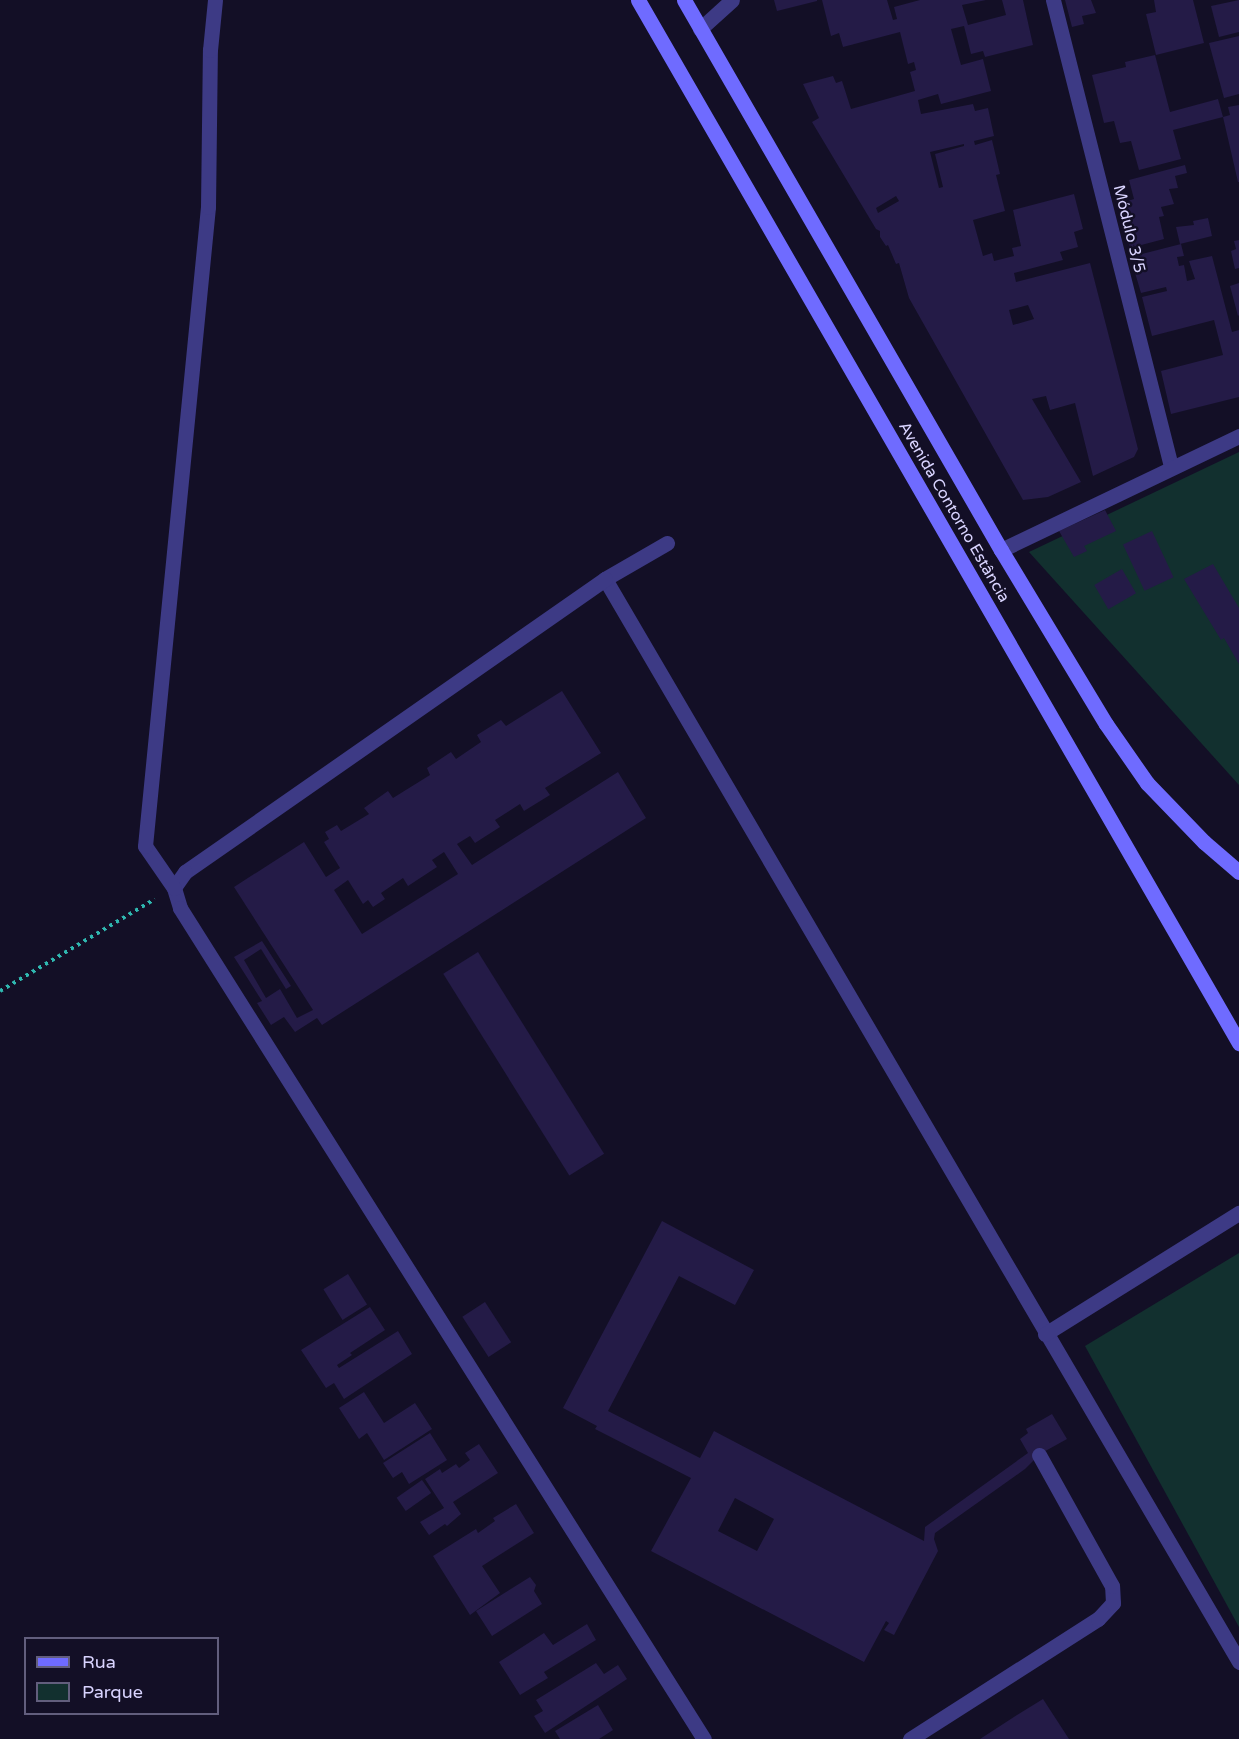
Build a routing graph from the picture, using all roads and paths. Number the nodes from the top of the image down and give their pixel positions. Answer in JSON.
{"nodes":[{"id":1,"x":215,"y":0,"type":"edge"},
{"id":2,"x":638,"y":0,"type":"edge"},
{"id":3,"x":684,"y":0,"type":"edge"},
{"id":4,"x":732,"y":0,"type":"edge"},
{"id":5,"x":1053,"y":0,"type":"edge"},
{"id":6,"x":700,"y":28,"type":"junction"},
{"id":7,"x":1239,"y":436,"type":"edge"},
{"id":8,"x":1171,"y":467,"type":"junction"},
{"id":9,"x":667,"y":543,"type":"dead end"},
{"id":10,"x":1001,"y":550,"type":"junction"},
{"id":11,"x":605,"y":579,"type":"junction"},
{"id":12,"x":1239,"y":872,"type":"edge"},
{"id":13,"x":174,"y":888,"type":"junction"},
{"id":14,"x":0,"y":991,"type":"edge"},
{"id":15,"x":1239,"y":1043,"type":"edge"},
{"id":16,"x":1239,"y":1213,"type":"edge"},
{"id":17,"x":1045,"y":1334,"type":"junction"},
{"id":18,"x":1039,"y":1455,"type":"dead end"},
{"id":19,"x":1239,"y":1662,"type":"edge"},
{"id":20,"x":704,"y":1739,"type":"edge"},
{"id":21,"x":910,"y":1739,"type":"edge"}],
"edges":[{"from":1,"to":13,"type":"street"},
{"from":2,"to":15,"type":"street","name":"Avenida Contorno Estância"},
{"from":3,"to":6,"type":"street","name":"Avenida Contorno Estância"},
{"from":4,"to":6,"type":"street"},
{"from":5,"to":8,"type":"street","name":"Módulo 3/5"},
{"from":6,"to":10,"type":"street","name":"Avenida Contorno Estância"},
{"from":7,"to":8,"type":"street"},
{"from":8,"to":10,"type":"street"},
{"from":9,"to":11,"type":"street"},
{"from":10,"to":12,"type":"street","name":"Avenida Contorno Estância"},
{"from":11,"to":13,"type":"street"},
{"from":11,"to":17,"type":"street"},
{"from":13,"to":14,"type":"path"},
{"from":13,"to":20,"type":"street"},
{"from":16,"to":17,"type":"street"},
{"from":17,"to":19,"type":"street"},
{"from":18,"to":21,"type":"street"}]}
